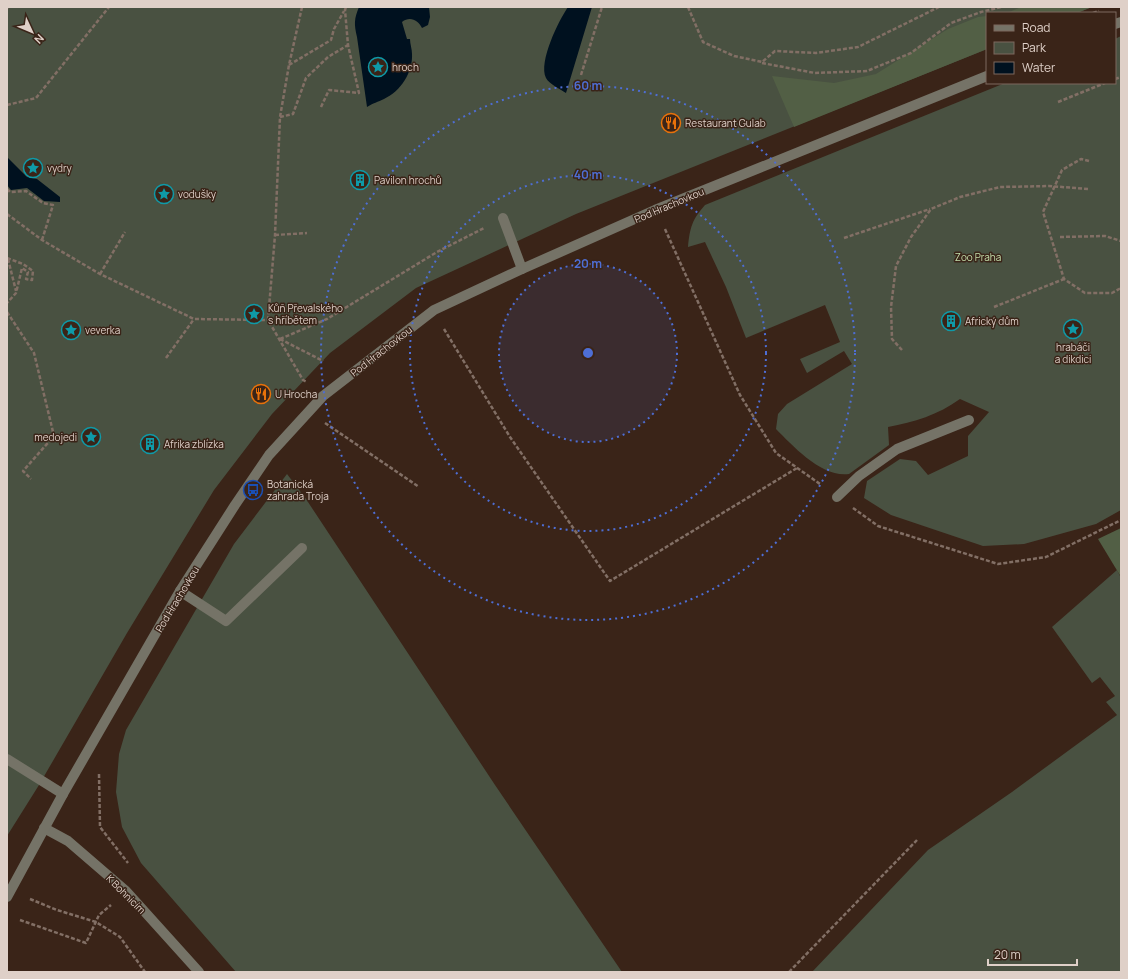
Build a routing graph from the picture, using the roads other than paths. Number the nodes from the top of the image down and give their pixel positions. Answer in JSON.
{"nodes":[{"id":1,"x":986,"y":76,"type":"edge"},
{"id":2,"x":503,"y":218,"type":"road end"},
{"id":3,"x":522,"y":269,"type":"junction"},
{"id":4,"x":969,"y":420,"type":"dead end"},
{"id":5,"x":837,"y":497,"type":"road end"},
{"id":6,"x":302,"y":548,"type":"dead end"},
{"id":7,"x":180,"y":591,"type":"junction"},
{"id":8,"x":7,"y":760,"type":"edge"},
{"id":9,"x":63,"y":794,"type":"junction"},
{"id":10,"x":44,"y":828,"type":"junction"},
{"id":11,"x":8,"y":893,"type":"edge"},
{"id":12,"x":199,"y":972,"type":"edge"}],
"edges":[{"from":1,"to":3,"type":"street","name":"Pod Hrachovkou"},
{"from":2,"to":3,"type":"street"},
{"from":3,"to":7,"type":"street","name":"Pod Hrachovkou"},
{"from":4,"to":5,"type":"street"},
{"from":6,"to":7,"type":"street"},
{"from":7,"to":9,"type":"street","name":"Pod Hrachovkou"},
{"from":8,"to":9,"type":"street"},
{"from":9,"to":10,"type":"street","name":"Pod Hrachovkou"},
{"from":10,"to":11,"type":"street","name":"Pod Hrachovkou"},
{"from":10,"to":12,"type":"street","name":"K Bohnicím"}]}
